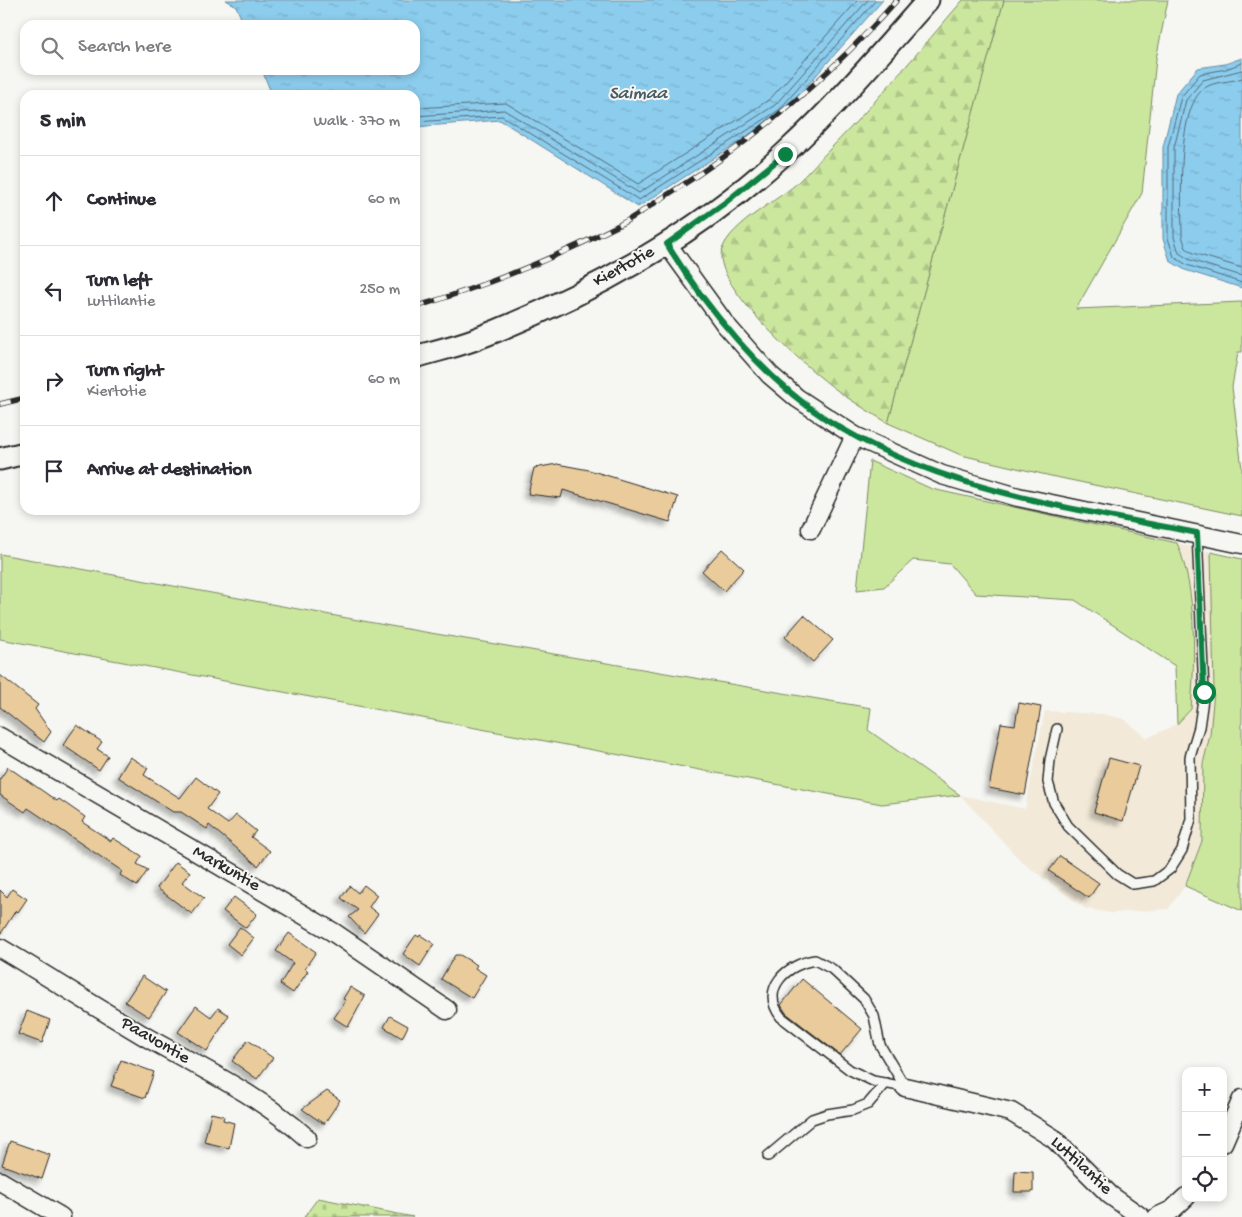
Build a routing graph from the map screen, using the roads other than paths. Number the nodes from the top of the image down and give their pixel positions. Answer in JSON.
{"nodes":[{"id":1,"x":928,"y":0,"type":"edge"},
{"id":2,"x":667,"y":244,"type":"junction"},
{"id":3,"x":420,"y":356,"type":"edge"},
{"id":4,"x":855,"y":436,"type":"junction"},
{"id":5,"x":20,"y":454,"type":"edge"},
{"id":6,"x":0,"y":458,"type":"edge"},
{"id":7,"x":811,"y":529,"type":"dead end"},
{"id":8,"x":1197,"y":533,"type":"junction"},
{"id":9,"x":1242,"y":544,"type":"edge"},
{"id":10,"x":1057,"y":730,"type":"dead end"},
{"id":11,"x":0,"y":737,"type":"edge"},
{"id":12,"x":0,"y":948,"type":"edge"},
{"id":13,"x":447,"y":1010,"type":"dead end"},
{"id":14,"x":886,"y":1083,"type":"junction"},
{"id":15,"x":905,"y":1087,"type":"junction"},
{"id":16,"x":1242,"y":1099,"type":"edge"},
{"id":17,"x":1227,"y":1134,"type":"edge"},
{"id":18,"x":307,"y":1138,"type":"dead end"},
{"id":19,"x":768,"y":1156,"type":"dead end"},
{"id":20,"x":0,"y":1180,"type":"edge"},
{"id":21,"x":1182,"y":1201,"type":"edge"},
{"id":22,"x":61,"y":1217,"type":"edge"},
{"id":23,"x":1141,"y":1217,"type":"edge"},
{"id":24,"x":1157,"y":1217,"type":"edge"}],
"edges":[{"from":1,"to":2,"type":"street","name":"Kiertotie"},
{"from":2,"to":3,"type":"street","name":"Kiertotie"},
{"from":2,"to":4,"type":"street"},
{"from":4,"to":7,"type":"street"},
{"from":4,"to":8,"type":"street"},
{"from":5,"to":6,"type":"street"},
{"from":8,"to":9,"type":"street"},
{"from":8,"to":10,"type":"lane"},
{"from":11,"to":13,"type":"street","name":"Markuntie"},
{"from":12,"to":18,"type":"street","name":"Paavontie"},
{"from":14,"to":15,"type":"lane"},
{"from":14,"to":15,"type":"lane"},
{"from":14,"to":19,"type":"lane"},
{"from":15,"to":23,"type":"street","name":"Luttilantie"},
{"from":16,"to":17,"type":"street"},
{"from":20,"to":22,"type":"street"},
{"from":21,"to":24,"type":"street"}]}
